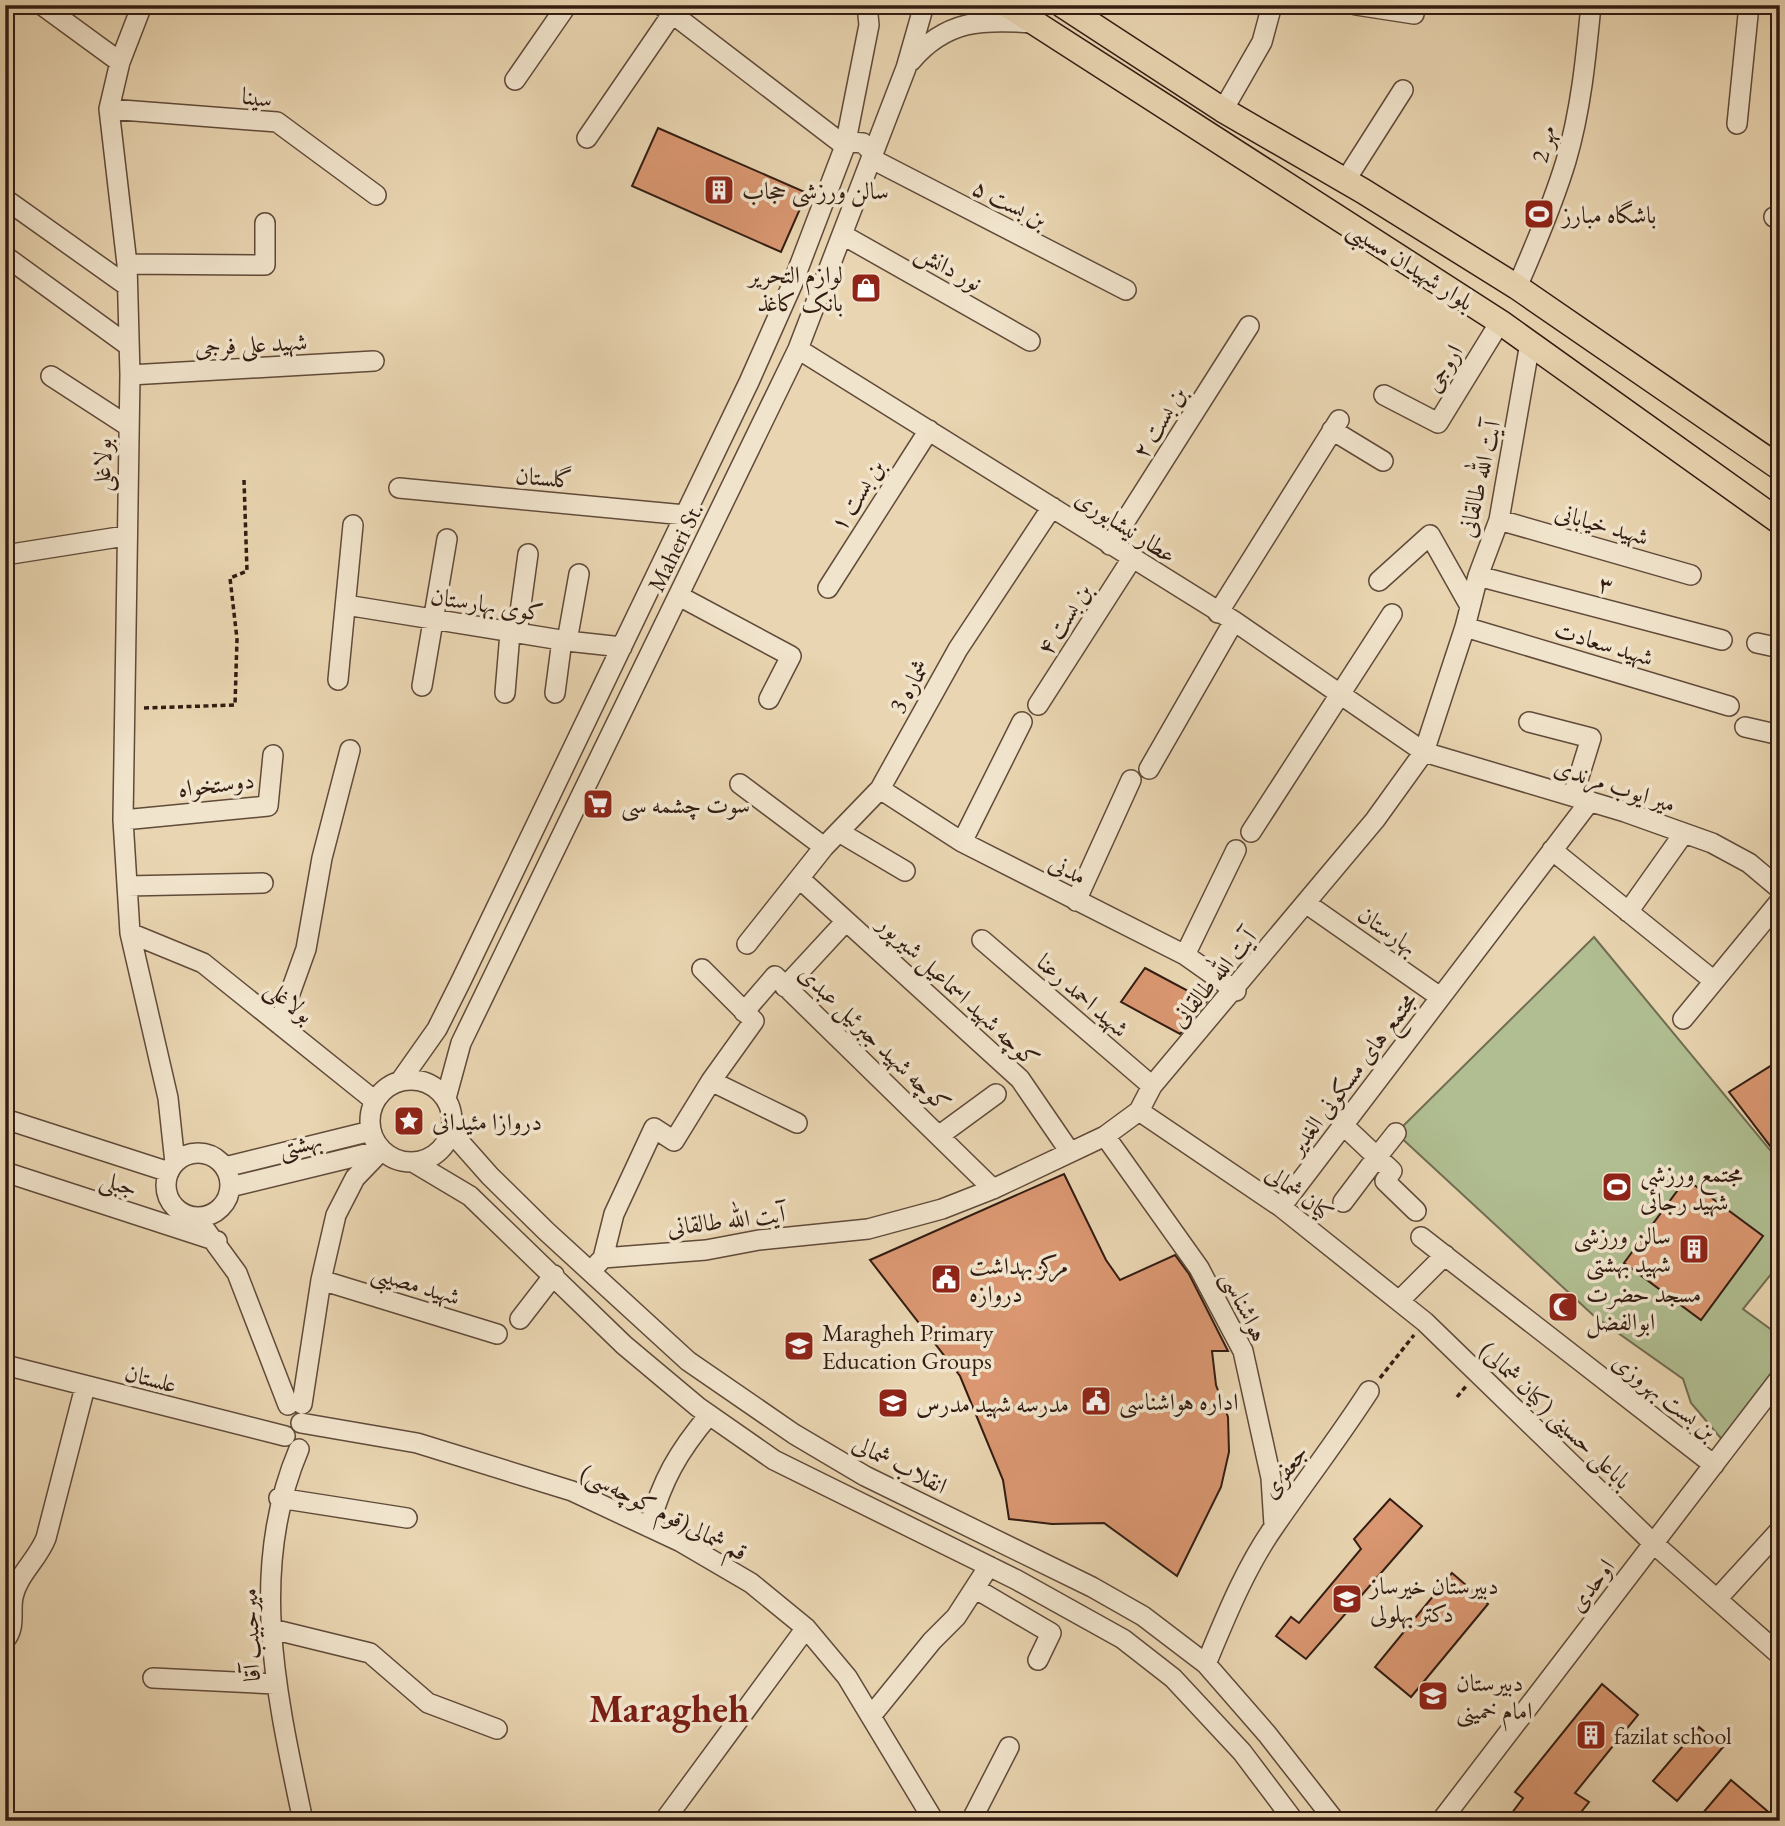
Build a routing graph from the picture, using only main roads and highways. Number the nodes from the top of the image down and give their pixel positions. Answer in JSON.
{"nodes":[{"id":1,"x":1062,"y":5,"type":"edge"},
{"id":2,"x":1010,"y":6,"type":"edge"},
{"id":3,"x":1780,"y":468,"type":"edge"},
{"id":4,"x":1780,"y":522,"type":"edge"}],
"edges":[{"from":1,"to":3,"type":"main road","name":"بلوار شهیدان مسیبی"},
{"from":2,"to":4,"type":"main road","name":"بلوار شهیدان مسیبی"}]}
